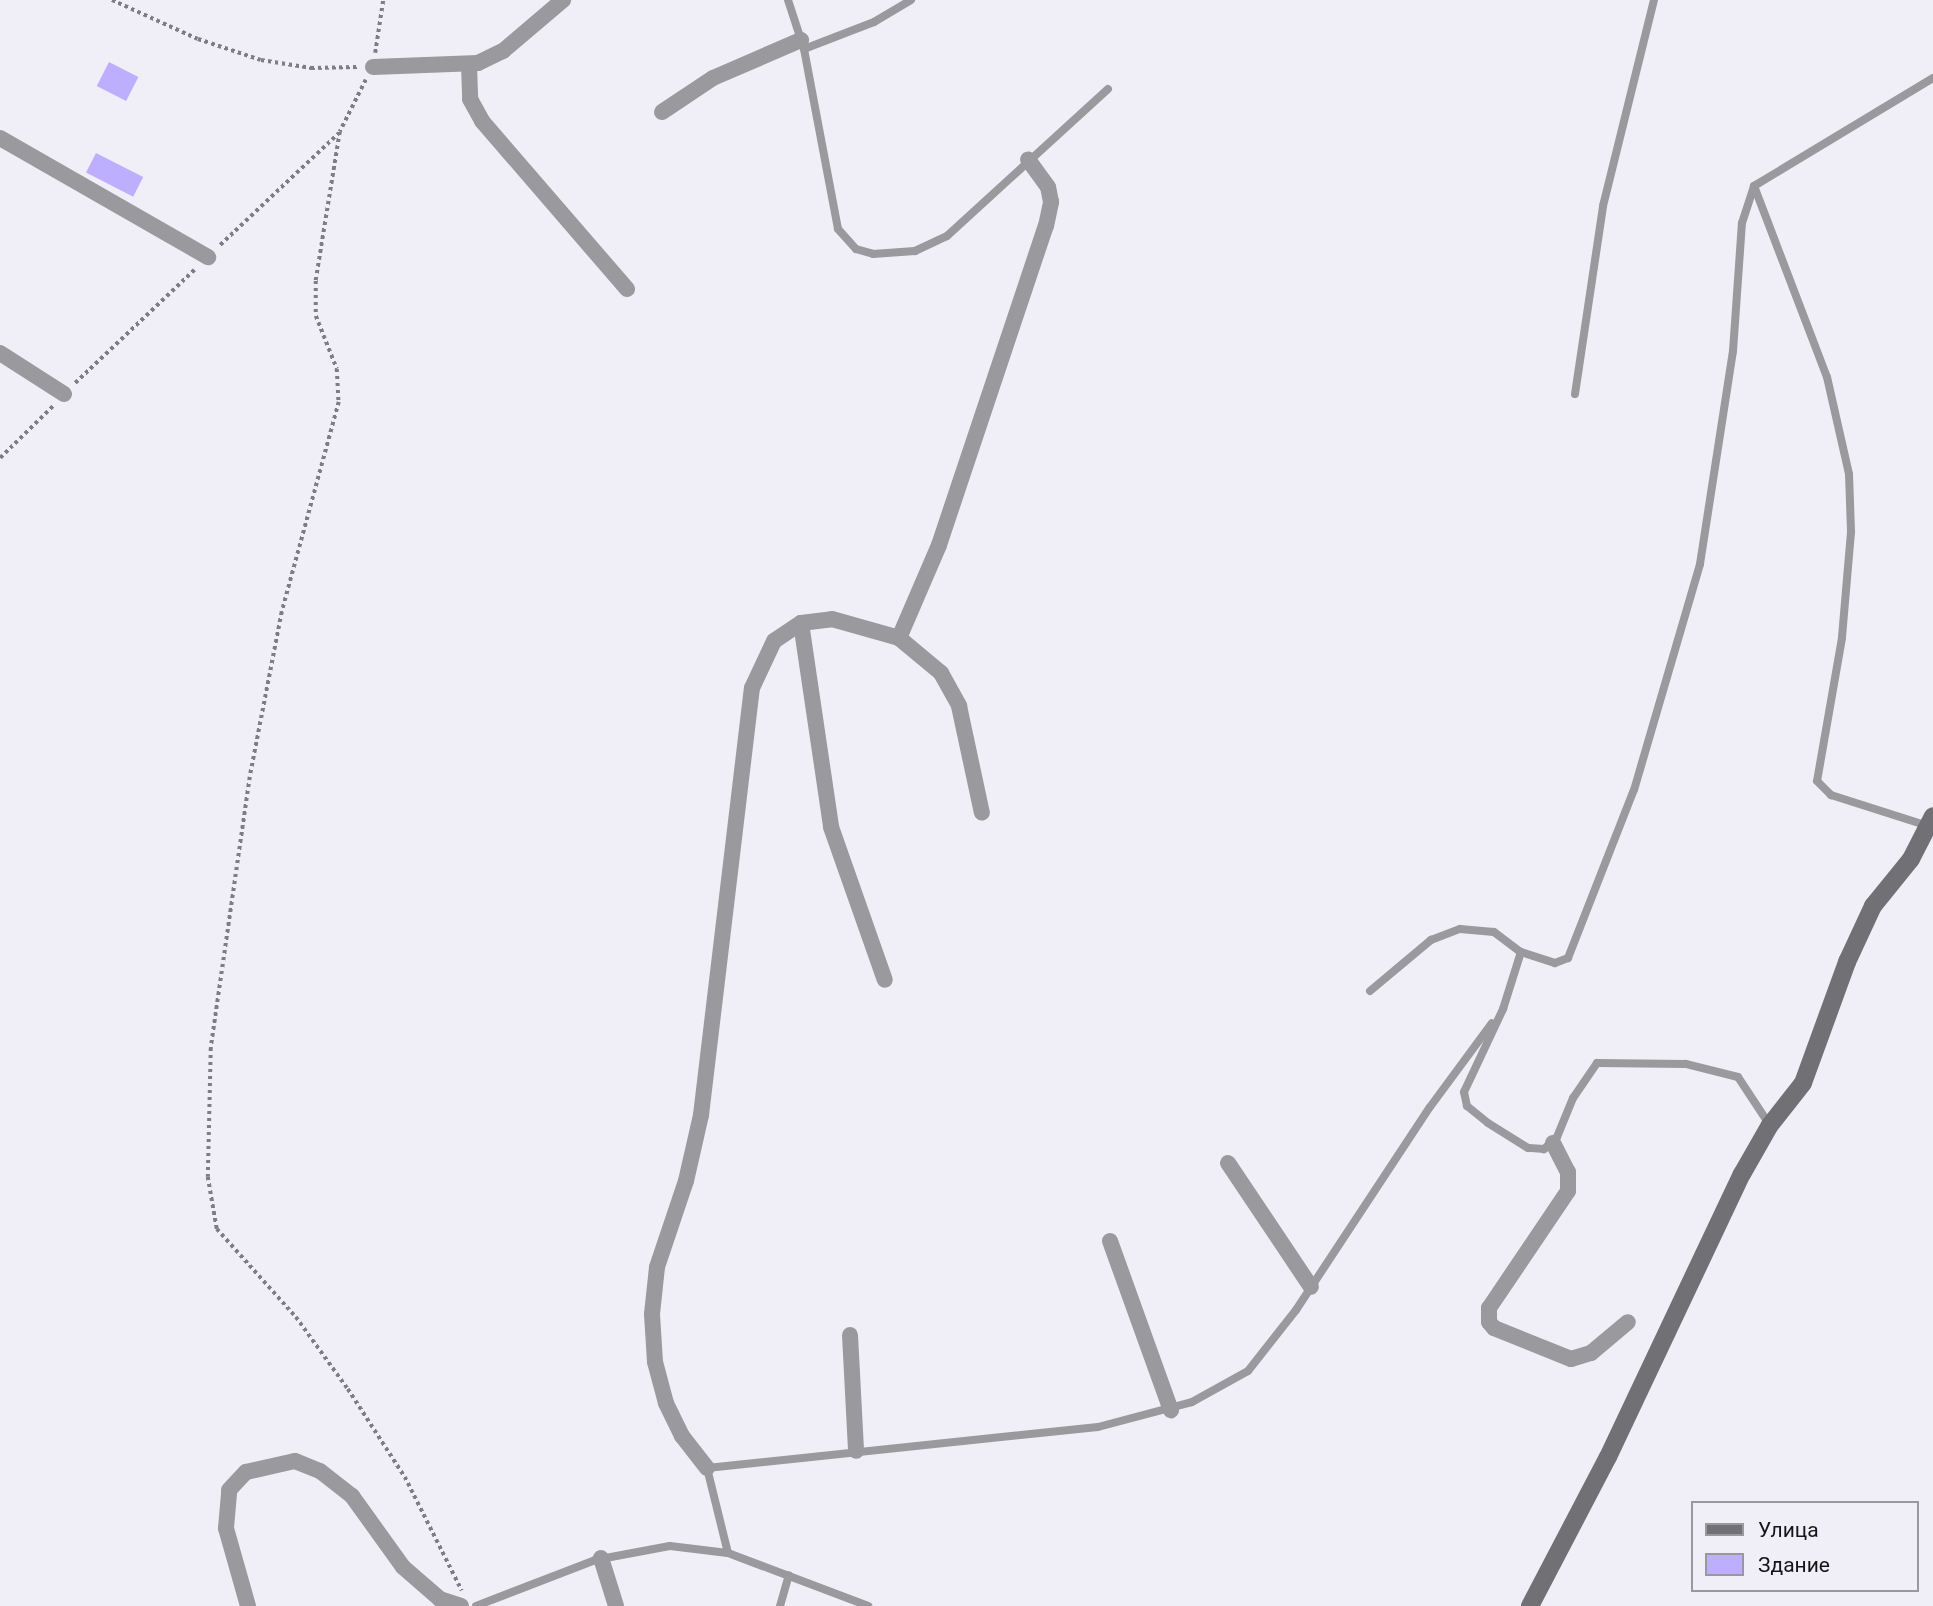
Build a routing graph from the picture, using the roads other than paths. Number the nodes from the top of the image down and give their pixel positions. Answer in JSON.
{"nodes":[{"id":1,"x":563,"y":0,"type":"edge"},
{"id":2,"x":788,"y":0,"type":"edge"},
{"id":3,"x":911,"y":0,"type":"edge"},
{"id":4,"x":1654,"y":0,"type":"edge"},
{"id":5,"x":803,"y":44,"type":"junction"},
{"id":6,"x":469,"y":65,"type":"junction"},
{"id":7,"x":373,"y":67,"type":"road end"},
{"id":8,"x":1933,"y":78,"type":"edge"},
{"id":9,"x":1108,"y":89,"type":"dead end"},
{"id":10,"x":662,"y":112,"type":"dead end"},
{"id":11,"x":0,"y":138,"type":"edge"},
{"id":12,"x":1028,"y":159,"type":"junction"},
{"id":13,"x":1754,"y":186,"type":"junction"},
{"id":14,"x":208,"y":257,"type":"road end"},
{"id":15,"x":627,"y":289,"type":"dead end"},
{"id":16,"x":0,"y":353,"type":"edge"},
{"id":17,"x":64,"y":394,"type":"road end"},
{"id":18,"x":1575,"y":394,"type":"dead end"},
{"id":19,"x":801,"y":623,"type":"junction"},
{"id":20,"x":899,"y":638,"type":"junction"},
{"id":21,"x":982,"y":813,"type":"dead end"},
{"id":22,"x":1931,"y":821,"type":"edge"},
{"id":23,"x":1521,"y":952,"type":"junction"},
{"id":24,"x":885,"y":980,"type":"dead end"},
{"id":25,"x":1370,"y":991,"type":"dead end"},
{"id":26,"x":1503,"y":1009,"type":"junction"},
{"id":27,"x":1770,"y":1125,"type":"junction"},
{"id":28,"x":1553,"y":1143,"type":"junction"},
{"id":29,"x":1228,"y":1163,"type":"dead end"},
{"id":30,"x":1110,"y":1241,"type":"dead end"},
{"id":31,"x":1311,"y":1287,"type":"junction"},
{"id":32,"x":1628,"y":1322,"type":"dead end"},
{"id":33,"x":850,"y":1335,"type":"dead end"},
{"id":34,"x":1171,"y":1410,"type":"junction"},
{"id":35,"x":856,"y":1451,"type":"junction"},
{"id":36,"x":707,"y":1468,"type":"junction"},
{"id":37,"x":728,"y":1553,"type":"junction"},
{"id":38,"x":601,"y":1558,"type":"junction"},
{"id":39,"x":789,"y":1575,"type":"junction"},
{"id":40,"x":462,"y":1600,"type":"edge"},
{"id":41,"x":248,"y":1606,"type":"edge"},
{"id":42,"x":476,"y":1606,"type":"edge"},
{"id":43,"x":616,"y":1606,"type":"edge"},
{"id":44,"x":780,"y":1606,"type":"edge"},
{"id":45,"x":868,"y":1606,"type":"edge"},
{"id":46,"x":1530,"y":1606,"type":"edge"}],
"edges":[{"from":1,"to":6,"type":"street"},
{"from":2,"to":5,"type":"lane"},
{"from":3,"to":5,"type":"lane"},
{"from":4,"to":18,"type":"lane"},
{"from":5,"to":10,"type":"street"},
{"from":5,"to":12,"type":"lane"},
{"from":6,"to":7,"type":"street"},
{"from":6,"to":15,"type":"street"},
{"from":8,"to":13,"type":"lane"},
{"from":9,"to":12,"type":"lane"},
{"from":11,"to":14,"type":"street"},
{"from":12,"to":20,"type":"street"},
{"from":13,"to":22,"type":"lane"},
{"from":13,"to":23,"type":"lane"},
{"from":16,"to":17,"type":"street"},
{"from":19,"to":20,"type":"street"},
{"from":19,"to":24,"type":"street"},
{"from":19,"to":36,"type":"street"},
{"from":20,"to":21,"type":"street"},
{"from":22,"to":27,"type":"street"},
{"from":23,"to":25,"type":"lane"},
{"from":23,"to":26,"type":"lane"},
{"from":26,"to":28,"type":"lane"},
{"from":26,"to":31,"type":"lane"},
{"from":27,"to":28,"type":"lane"},
{"from":27,"to":46,"type":"street"},
{"from":28,"to":32,"type":"street"},
{"from":29,"to":31,"type":"street"},
{"from":30,"to":34,"type":"street"},
{"from":31,"to":34,"type":"lane"},
{"from":33,"to":35,"type":"street"},
{"from":34,"to":35,"type":"lane"},
{"from":35,"to":36,"type":"lane"},
{"from":36,"to":37,"type":"lane"},
{"from":37,"to":38,"type":"lane"},
{"from":37,"to":39,"type":"lane"},
{"from":38,"to":42,"type":"lane"},
{"from":38,"to":43,"type":"street"},
{"from":39,"to":44,"type":"lane"},
{"from":39,"to":45,"type":"lane"},
{"from":40,"to":41,"type":"street"}]}
